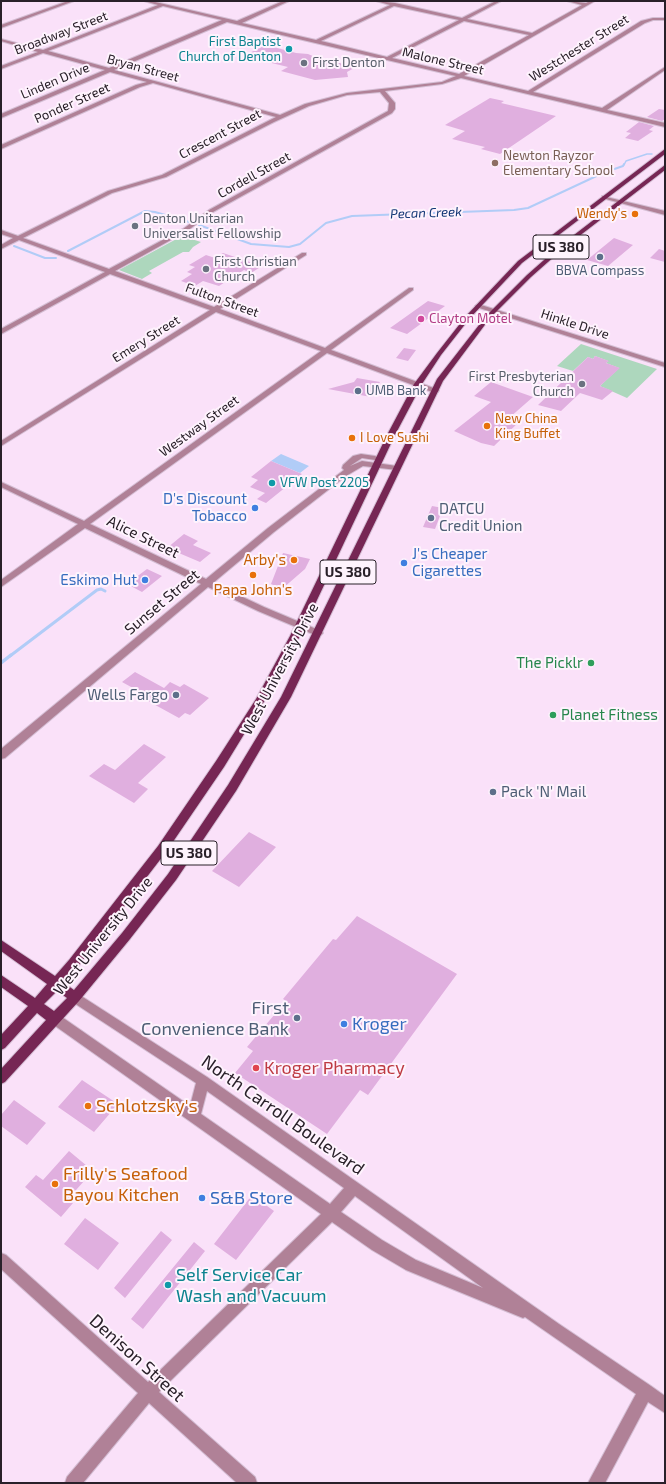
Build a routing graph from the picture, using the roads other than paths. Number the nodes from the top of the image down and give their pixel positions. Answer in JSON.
{"nodes":[{"id":1,"x":72,"y":1,"type":"edge"},
{"id":2,"x":146,"y":1,"type":"edge"},
{"id":3,"x":173,"y":1,"type":"edge"},
{"id":4,"x":288,"y":1,"type":"edge"},
{"id":5,"x":378,"y":1,"type":"edge"},
{"id":6,"x":402,"y":1,"type":"edge"},
{"id":7,"x":499,"y":1,"type":"edge"},
{"id":8,"x":569,"y":1,"type":"edge"},
{"id":9,"x":593,"y":1,"type":"edge"},
{"id":10,"x":163,"y":5,"type":"junction"},
{"id":11,"x":394,"y":5,"type":"junction"},
{"id":12,"x":587,"y":5,"type":"junction"},
{"id":13,"x":665,"y":19,"type":"edge"},
{"id":14,"x":227,"y":20,"type":"junction"},
{"id":15,"x":463,"y":20,"type":"junction"},
{"id":16,"x":237,"y":23,"type":"junction"},
{"id":17,"x":1,"y":27,"type":"edge"},
{"id":18,"x":533,"y":35,"type":"junction"},
{"id":19,"x":1,"y":40,"type":"edge"},
{"id":20,"x":316,"y":42,"type":"junction"},
{"id":21,"x":43,"y":52,"type":"junction"},
{"id":22,"x":387,"y":58,"type":"junction"},
{"id":23,"x":1,"y":68,"type":"edge"},
{"id":24,"x":665,"y":68,"type":"edge"},
{"id":25,"x":110,"y":70,"type":"junction"},
{"id":26,"x":460,"y":76,"type":"junction"},
{"id":27,"x":153,"y":82,"type":"junction"},
{"id":28,"x":381,"y":90,"type":"junction"},
{"id":29,"x":528,"y":92,"type":"junction"},
{"id":30,"x":603,"y":110,"type":"junction"},
{"id":31,"x":1,"y":116,"type":"edge"},
{"id":32,"x":280,"y":117,"type":"junction"},
{"id":33,"x":665,"y":125,"type":"edge"},
{"id":34,"x":1,"y":147,"type":"edge"},
{"id":35,"x":665,"y":151,"type":"edge"},
{"id":36,"x":665,"y":167,"type":"edge"},
{"id":37,"x":604,"y":197,"type":"junction"},
{"id":38,"x":620,"y":202,"type":"junction"},
{"id":39,"x":665,"y":213,"type":"edge"},
{"id":40,"x":1,"y":232,"type":"edge"},
{"id":41,"x":18,"y":238,"type":"junction"},
{"id":42,"x":1,"y":247,"type":"edge"},
{"id":43,"x":304,"y":254,"type":"dead end"},
{"id":44,"x":110,"y":272,"type":"junction"},
{"id":45,"x":411,"y":289,"type":"dead end"},
{"id":46,"x":478,"y":306,"type":"junction"},
{"id":47,"x":214,"y":310,"type":"junction"},
{"id":48,"x":493,"y":310,"type":"junction"},
{"id":49,"x":1,"y":332,"type":"edge"},
{"id":50,"x":327,"y":351,"type":"junction"},
{"id":51,"x":665,"y":365,"type":"edge"},
{"id":52,"x":418,"y":384,"type":"junction"},
{"id":53,"x":435,"y":390,"type":"junction"},
{"id":54,"x":1,"y":444,"type":"edge"},
{"id":55,"x":378,"y":462,"type":"junction"},
{"id":56,"x":397,"y":468,"type":"junction"},
{"id":57,"x":1,"y":484,"type":"edge"},
{"id":58,"x":84,"y":524,"type":"junction"},
{"id":59,"x":207,"y":583,"type":"junction"},
{"id":60,"x":1,"y":584,"type":"edge"},
{"id":61,"x":299,"y":625,"type":"junction"},
{"id":62,"x":318,"y":633,"type":"junction"},
{"id":63,"x":1,"y":755,"type":"edge"},
{"id":64,"x":1,"y":946,"type":"edge"},
{"id":65,"x":1,"y":980,"type":"edge"},
{"id":66,"x":56,"y":983,"type":"junction"},
{"id":67,"x":75,"y":997,"type":"junction"},
{"id":68,"x":36,"y":1005,"type":"junction"},
{"id":69,"x":55,"y":1019,"type":"junction"},
{"id":70,"x":1,"y":1044,"type":"edge"},
{"id":71,"x":1,"y":1078,"type":"edge"},
{"id":72,"x":203,"y":1081,"type":"junction"},
{"id":73,"x":194,"y":1117,"type":"junction"},
{"id":74,"x":354,"y":1187,"type":"junction"},
{"id":75,"x":331,"y":1213,"type":"junction"},
{"id":76,"x":1,"y":1260,"type":"edge"},
{"id":77,"x":541,"y":1319,"type":"junction"},
{"id":78,"x":646,"y":1391,"type":"junction"},
{"id":79,"x":148,"y":1392,"type":"junction"},
{"id":80,"x":665,"y":1405,"type":"edge"},
{"id":81,"x":73,"y":1483,"type":"edge"},
{"id":82,"x":249,"y":1483,"type":"edge"},
{"id":83,"x":596,"y":1483,"type":"edge"}],
"edges":[{"from":1,"to":17,"type":"street"},
{"from":2,"to":10,"type":"street","name":"Malone Street"},
{"from":3,"to":10,"type":"street","name":"Broadway Street"},
{"from":4,"to":16,"type":"street"},
{"from":5,"to":11,"type":"street"},
{"from":6,"to":11,"type":"street"},
{"from":7,"to":15,"type":"street"},
{"from":8,"to":12,"type":"street"},
{"from":9,"to":12,"type":"street"},
{"from":10,"to":14,"type":"street","name":"Malone Street"},
{"from":10,"to":21,"type":"street","name":"Broadway Street"},
{"from":11,"to":15,"type":"street"},
{"from":11,"to":20,"type":"street"},
{"from":12,"to":18,"type":"street"},
{"from":13,"to":29,"type":"street","name":"Westchester Street"},
{"from":14,"to":16,"type":"street","name":"Malone Street"},
{"from":14,"to":25,"type":"street","name":"Linden Drive"},
{"from":15,"to":18,"type":"street"},
{"from":15,"to":22,"type":"street"},
{"from":16,"to":20,"type":"street","name":"Malone Street"},
{"from":18,"to":26,"type":"street"},
{"from":19,"to":21,"type":"street","name":"Bryan Street"},
{"from":20,"to":22,"type":"street","name":"Malone Street"},
{"from":21,"to":23,"type":"street","name":"Broadway Street"},
{"from":21,"to":25,"type":"street","name":"Bryan Street"},
{"from":22,"to":26,"type":"street","name":"Malone Street"},
{"from":24,"to":30,"type":"street"},
{"from":25,"to":27,"type":"street","name":"Bryan Street"},
{"from":25,"to":31,"type":"street","name":"Linden Drive"},
{"from":26,"to":28,"type":"street","name":"Crescent Street"},
{"from":26,"to":29,"type":"street","name":"Malone Street"},
{"from":27,"to":32,"type":"street","name":"Bryan Street"},
{"from":27,"to":34,"type":"street","name":"Ponder Street"},
{"from":28,"to":32,"type":"street","name":"Crescent Street"},
{"from":28,"to":44,"type":"street","name":"Cordell Street"},
{"from":29,"to":30,"type":"street","name":"Malone Street"},
{"from":30,"to":33,"type":"street","name":"Malone Street"},
{"from":32,"to":41,"type":"street","name":"Crescent Street"},
{"from":35,"to":37,"type":"main road","name":"West University Drive","number":"US 380"},
{"from":36,"to":38,"type":"main road","name":"West University Drive","number":"US 380"},
{"from":37,"to":38,"type":"street"},
{"from":37,"to":46,"type":"main road","name":"West University Drive","number":"US 380"},
{"from":38,"to":39,"type":"street"},
{"from":38,"to":48,"type":"main road","name":"West University Drive","number":"US 380"},
{"from":40,"to":41,"type":"street","name":"Fulton Street"},
{"from":41,"to":42,"type":"street","name":"Crescent Street"},
{"from":41,"to":44,"type":"street","name":"Fulton Street"},
{"from":43,"to":47,"type":"street","name":"Emery Street"},
{"from":44,"to":47,"type":"street","name":"Fulton Street"},
{"from":44,"to":49,"type":"street","name":"Cordell Street"},
{"from":45,"to":50,"type":"street","name":"Westway Street"},
{"from":46,"to":48,"type":"street","name":"Hinkle Drive"},
{"from":46,"to":52,"type":"main road","name":"West University Drive","number":"US 380"},
{"from":47,"to":50,"type":"street","name":"Fulton Street"},
{"from":47,"to":54,"type":"street","name":"Emery Street"},
{"from":48,"to":51,"type":"street","name":"Hinkle Drive"},
{"from":48,"to":53,"type":"main road","name":"West University Drive","number":"US 380"},
{"from":50,"to":52,"type":"street","name":"Fulton Street"},
{"from":50,"to":58,"type":"street","name":"Westway Street"},
{"from":52,"to":53,"type":"street","name":"Fulton Street"},
{"from":52,"to":55,"type":"main road","name":"West University Drive","number":"US 380"},
{"from":53,"to":56,"type":"main road","name":"West University Drive","number":"US 380"},
{"from":55,"to":56,"type":"street","name":"Sunset Street"},
{"from":55,"to":59,"type":"street","name":"Sunset Street"},
{"from":55,"to":61,"type":"main road","name":"West University Drive","number":"US 380"},
{"from":56,"to":62,"type":"main road","name":"West University Drive","number":"US 380"},
{"from":57,"to":58,"type":"street","name":"Alice Street"},
{"from":58,"to":59,"type":"street","name":"Alice Street"},
{"from":58,"to":60,"type":"street","name":"Westway Street"},
{"from":59,"to":61,"type":"street","name":"Alice Street"},
{"from":59,"to":63,"type":"street","name":"Sunset Street"},
{"from":61,"to":62,"type":"street","name":"Alice Street"},
{"from":61,"to":66,"type":"main road","name":"West University Drive","number":"US 380"},
{"from":62,"to":67,"type":"main road","name":"West University Drive","number":"US 380"},
{"from":64,"to":66,"type":"main road","name":"North Carroll Boulevard"},
{"from":65,"to":68,"type":"main road","name":"North Carroll Boulevard"},
{"from":66,"to":67,"type":"main road","name":"North Carroll Boulevard"},
{"from":66,"to":68,"type":"main road","name":"West University Drive","number":"US 380"},
{"from":67,"to":69,"type":"main road","name":"West University Drive","number":"US 380"},
{"from":67,"to":72,"type":"street","name":"North Carroll Boulevard"},
{"from":68,"to":69,"type":"main road","name":"North Carroll Boulevard"},
{"from":68,"to":70,"type":"main road","name":"West University Drive","number":"US 380"},
{"from":69,"to":71,"type":"main road","name":"West University Drive","number":"US 380"},
{"from":69,"to":73,"type":"street","name":"North Carroll Boulevard"},
{"from":72,"to":73,"type":"street"},
{"from":72,"to":74,"type":"street","name":"North Carroll Boulevard"},
{"from":73,"to":75,"type":"street","name":"North Carroll Boulevard"},
{"from":74,"to":75,"type":"street"},
{"from":74,"to":77,"type":"street","name":"North Carroll Boulevard"},
{"from":75,"to":77,"type":"street","name":"North Carroll Boulevard"},
{"from":75,"to":79,"type":"street"},
{"from":76,"to":79,"type":"street","name":"Denison Street"},
{"from":77,"to":78,"type":"street","name":"North Carroll Boulevard"},
{"from":78,"to":80,"type":"street","name":"North Carroll Boulevard"},
{"from":78,"to":83,"type":"street"},
{"from":79,"to":81,"type":"street"},
{"from":79,"to":82,"type":"street","name":"Denison Street"}]}
